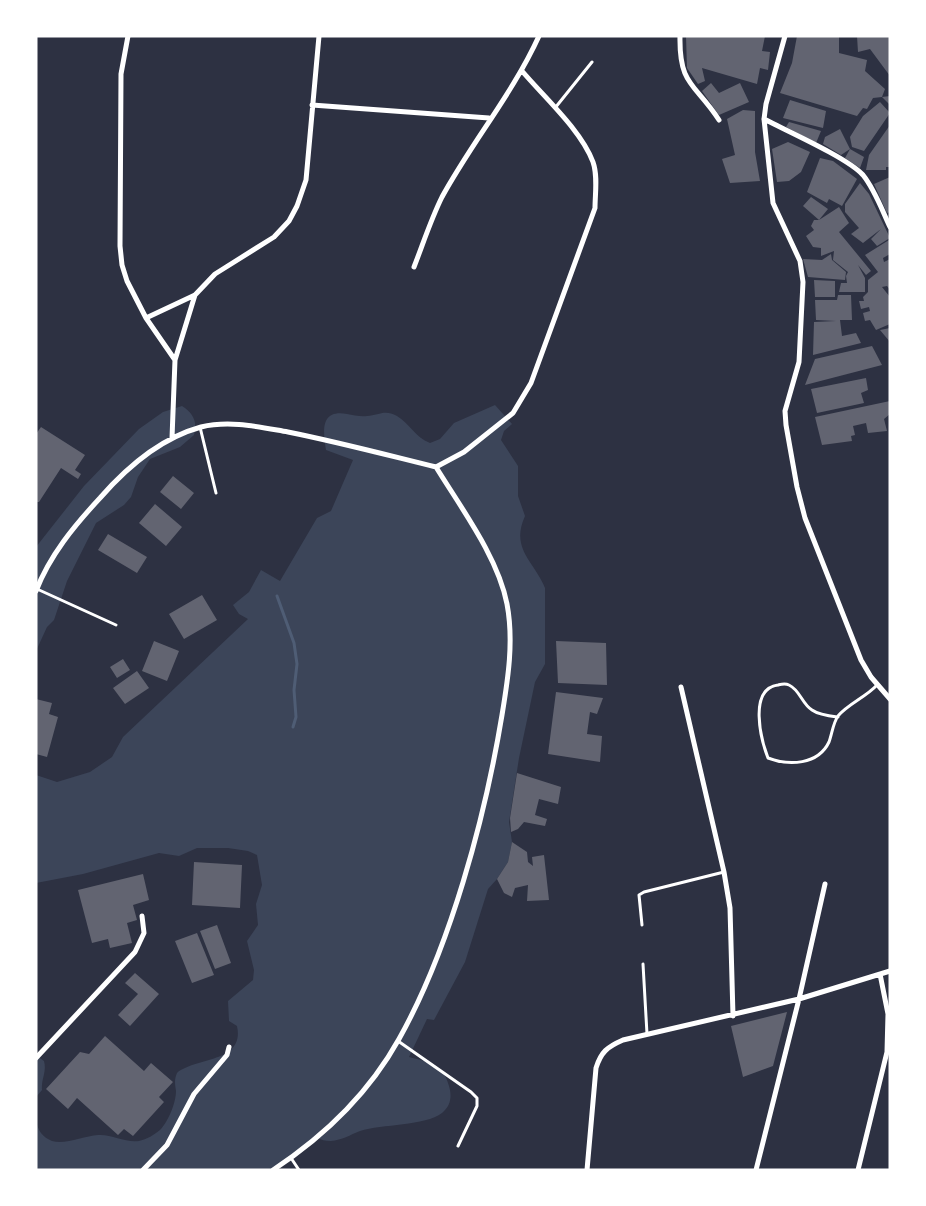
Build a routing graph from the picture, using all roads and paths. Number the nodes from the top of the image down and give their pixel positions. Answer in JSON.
{"nodes":[{"id":1,"x":128,"y":36,"type":"edge"},
{"id":2,"x":319,"y":36,"type":"edge"},
{"id":3,"x":539,"y":36,"type":"edge"},
{"id":4,"x":680,"y":36,"type":"edge"},
{"id":5,"x":785,"y":36,"type":"edge"},
{"id":6,"x":592,"y":62,"type":"dead end"},
{"id":7,"x":522,"y":71,"type":"junction"},
{"id":8,"x":312,"y":105,"type":"junction"},
{"id":9,"x":554,"y":108,"type":"junction"},
{"id":10,"x":489,"y":118,"type":"junction"},
{"id":11,"x":764,"y":119,"type":"junction"},
{"id":12,"x":719,"y":120,"type":"dead end"},
{"id":13,"x":890,"y":227,"type":"edge"},
{"id":14,"x":414,"y":267,"type":"dead end"},
{"id":15,"x":195,"y":295,"type":"junction"},
{"id":16,"x":146,"y":318,"type":"junction"},
{"id":17,"x":175,"y":360,"type":"junction"},
{"id":18,"x":200,"y":427,"type":"junction"},
{"id":19,"x":172,"y":438,"type":"junction"},
{"id":20,"x":436,"y":467,"type":"junction"},
{"id":21,"x":216,"y":493,"type":"dead end"},
{"id":22,"x":37,"y":590,"type":"edge"},
{"id":23,"x":116,"y":625,"type":"dead end"},
{"id":24,"x":877,"y":685,"type":"junction"},
{"id":25,"x":681,"y":687,"type":"dead end"},
{"id":26,"x":890,"y":700,"type":"edge"},
{"id":27,"x":838,"y":717,"type":"junction"},
{"id":28,"x":724,"y":872,"type":"junction"},
{"id":29,"x":825,"y":884,"type":"dead end"},
{"id":30,"x":142,"y":916,"type":"dead end"},
{"id":31,"x":642,"y":925,"type":"dead end"},
{"id":32,"x":643,"y":964,"type":"dead end"},
{"id":33,"x":890,"y":971,"type":"edge"},
{"id":34,"x":880,"y":974,"type":"junction"},
{"id":35,"x":800,"y":999,"type":"junction"},
{"id":36,"x":733,"y":1016,"type":"junction"},
{"id":37,"x":647,"y":1034,"type":"junction"},
{"id":38,"x":889,"y":1035,"type":"edge"},
{"id":39,"x":398,"y":1041,"type":"junction"},
{"id":40,"x":229,"y":1047,"type":"dead end"},
{"id":41,"x":36,"y":1058,"type":"edge"},
{"id":42,"x":458,"y":1146,"type":"dead end"},
{"id":43,"x":291,"y":1158,"type":"junction"},
{"id":44,"x":143,"y":1170,"type":"edge"},
{"id":45,"x":273,"y":1170,"type":"edge"},
{"id":46,"x":299,"y":1170,"type":"edge"},
{"id":47,"x":587,"y":1170,"type":"edge"},
{"id":48,"x":756,"y":1170,"type":"edge"},
{"id":49,"x":858,"y":1170,"type":"edge"}],
"edges":[{"from":1,"to":16,"type":"street"},
{"from":2,"to":8,"type":"street"},
{"from":3,"to":7,"type":"street"},
{"from":4,"to":12,"type":"street"},
{"from":5,"to":11,"type":"street"},
{"from":6,"to":9,"type":"lane"},
{"from":7,"to":9,"type":"street"},
{"from":7,"to":10,"type":"street"},
{"from":8,"to":10,"type":"street"},
{"from":8,"to":15,"type":"street"},
{"from":9,"to":20,"type":"street"},
{"from":10,"to":14,"type":"street"},
{"from":11,"to":13,"type":"street"},
{"from":11,"to":24,"type":"street"},
{"from":15,"to":16,"type":"street"},
{"from":15,"to":17,"type":"street"},
{"from":16,"to":17,"type":"street"},
{"from":17,"to":19,"type":"street"},
{"from":18,"to":19,"type":"street"},
{"from":18,"to":20,"type":"street"},
{"from":18,"to":21,"type":"lane"},
{"from":19,"to":22,"type":"street"},
{"from":20,"to":39,"type":"street"},
{"from":22,"to":23,"type":"lane"},
{"from":24,"to":26,"type":"street"},
{"from":24,"to":27,"type":"lane"},
{"from":25,"to":28,"type":"street"},
{"from":27,"to":27,"type":"lane"},
{"from":28,"to":31,"type":"lane"},
{"from":28,"to":36,"type":"street"},
{"from":29,"to":35,"type":"street"},
{"from":30,"to":41,"type":"street"},
{"from":32,"to":37,"type":"lane"},
{"from":33,"to":34,"type":"street"},
{"from":34,"to":35,"type":"street"},
{"from":34,"to":38,"type":"street"},
{"from":35,"to":36,"type":"street"},
{"from":35,"to":48,"type":"street"},
{"from":36,"to":37,"type":"street"},
{"from":37,"to":47,"type":"street"},
{"from":38,"to":49,"type":"street"},
{"from":39,"to":42,"type":"lane"},
{"from":39,"to":43,"type":"street"},
{"from":40,"to":44,"type":"street"},
{"from":43,"to":45,"type":"street"},
{"from":43,"to":46,"type":"lane"}]}
